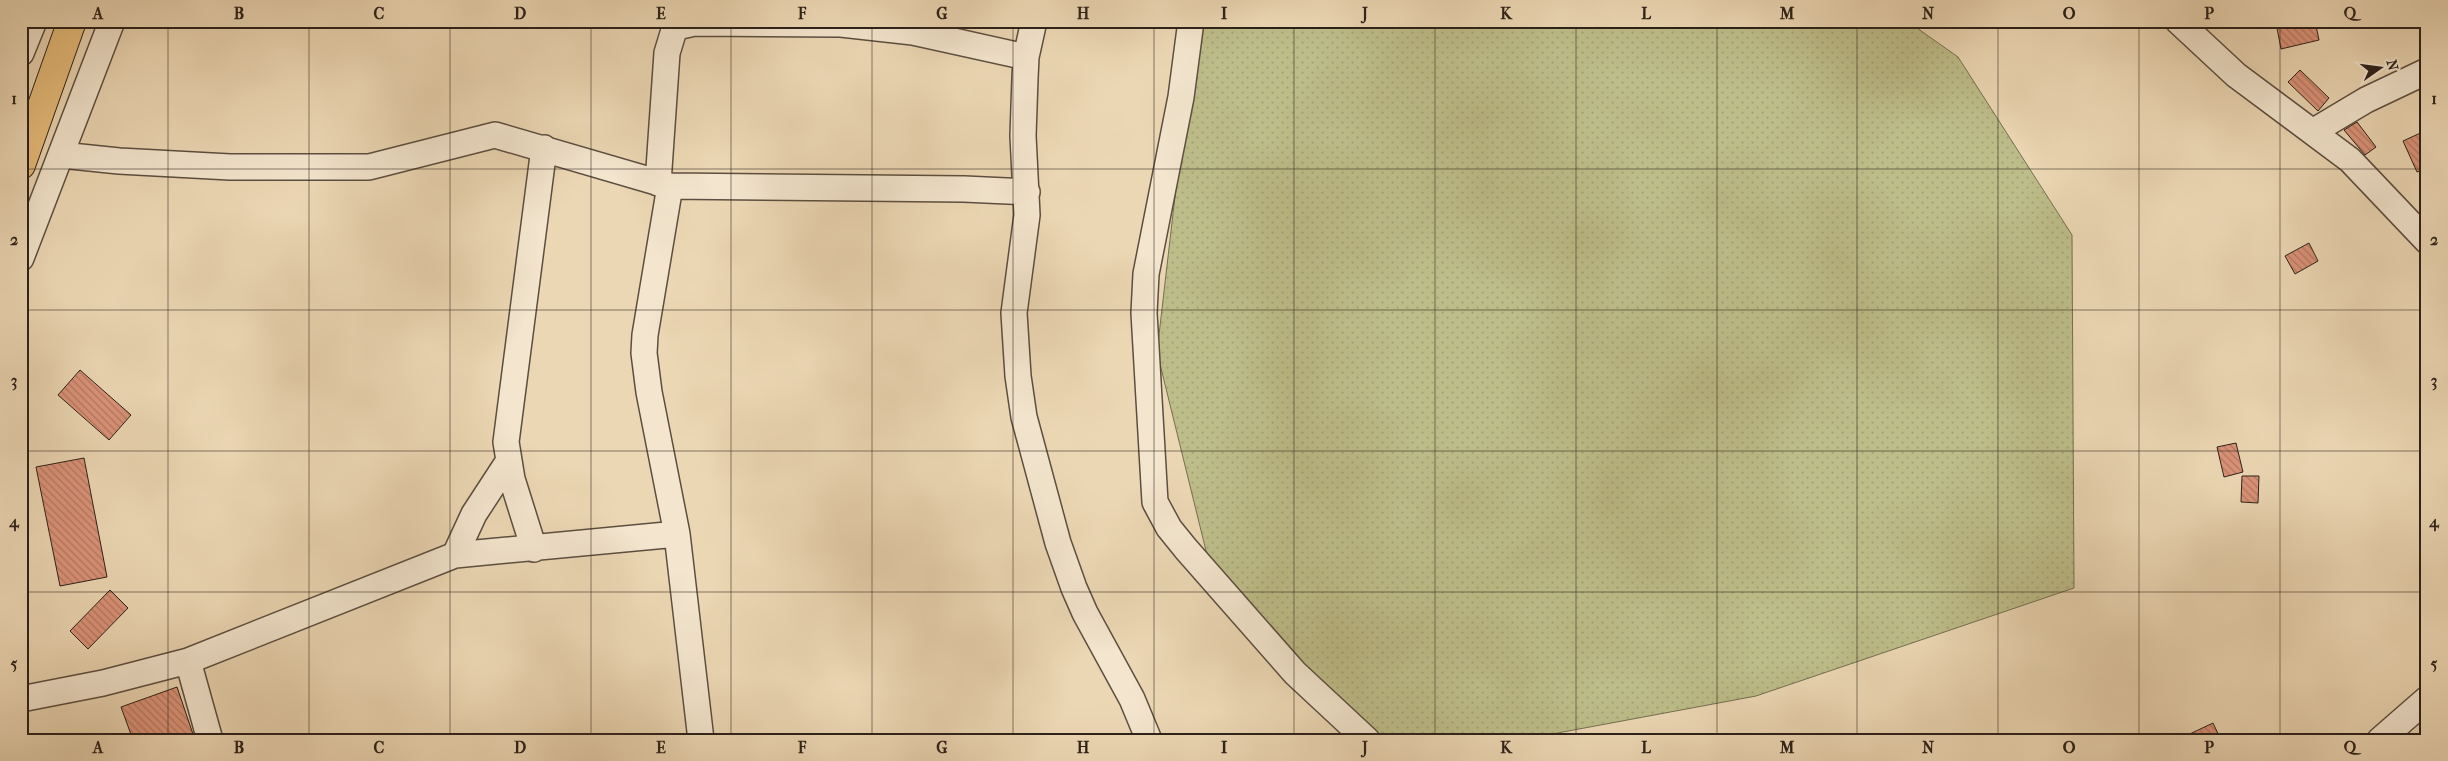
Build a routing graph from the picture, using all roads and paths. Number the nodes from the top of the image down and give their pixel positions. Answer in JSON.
{"nodes":[{"id":1,"x":34,"y":21,"type":"edge"},
{"id":2,"x":72,"y":21,"type":"edge"},
{"id":3,"x":112,"y":21,"type":"edge"},
{"id":4,"x":1034,"y":21,"type":"edge"},
{"id":5,"x":1191,"y":21,"type":"edge"},
{"id":6,"x":2178,"y":21,"type":"edge"},
{"id":7,"x":21,"y":53,"type":"edge"},
{"id":8,"x":1026,"y":57,"type":"junction"},
{"id":9,"x":2427,"y":71,"type":"edge"},
{"id":10,"x":2314,"y":131,"type":"junction"},
{"id":11,"x":544,"y":148,"type":"junction"},
{"id":12,"x":62,"y":155,"type":"junction"},
{"id":13,"x":21,"y":165,"type":"edge"},
{"id":14,"x":664,"y":184,"type":"junction"},
{"id":15,"x":1027,"y":192,"type":"junction"},
{"id":16,"x":2427,"y":241,"type":"edge"},
{"id":17,"x":21,"y":258,"type":"edge"},
{"id":18,"x":508,"y":462,"type":"junction"},
{"id":19,"x":677,"y":534,"type":"junction"},
{"id":20,"x":534,"y":549,"type":"junction"},
{"id":21,"x":455,"y":555,"type":"junction"},
{"id":22,"x":188,"y":661,"type":"junction"},
{"id":23,"x":2427,"y":698,"type":"edge"},
{"id":24,"x":21,"y":699,"type":"edge"},
{"id":25,"x":210,"y":740,"type":"edge"},
{"id":26,"x":701,"y":740,"type":"edge"},
{"id":27,"x":1149,"y":740,"type":"edge"},
{"id":28,"x":1368,"y":740,"type":"edge"},
{"id":29,"x":2380,"y":740,"type":"edge"}],
"edges":[{"from":1,"to":7,"type":"street"},
{"from":2,"to":13,"type":"main road"},
{"from":3,"to":12,"type":"street"},
{"from":4,"to":8,"type":"street"},
{"from":5,"to":28,"type":"street"},
{"from":6,"to":10,"type":"street"},
{"from":8,"to":14,"type":"street"},
{"from":8,"to":15,"type":"street"},
{"from":9,"to":10,"type":"street"},
{"from":10,"to":16,"type":"street"},
{"from":11,"to":12,"type":"street"},
{"from":11,"to":14,"type":"street"},
{"from":11,"to":18,"type":"street"},
{"from":12,"to":17,"type":"street"},
{"from":14,"to":15,"type":"street"},
{"from":14,"to":19,"type":"street"},
{"from":15,"to":27,"type":"street"},
{"from":18,"to":20,"type":"street"},
{"from":18,"to":21,"type":"street"},
{"from":19,"to":20,"type":"street"},
{"from":19,"to":26,"type":"street"},
{"from":20,"to":21,"type":"street"},
{"from":21,"to":22,"type":"street"},
{"from":22,"to":24,"type":"street"},
{"from":22,"to":25,"type":"street"},
{"from":23,"to":29,"type":"street"}]}
